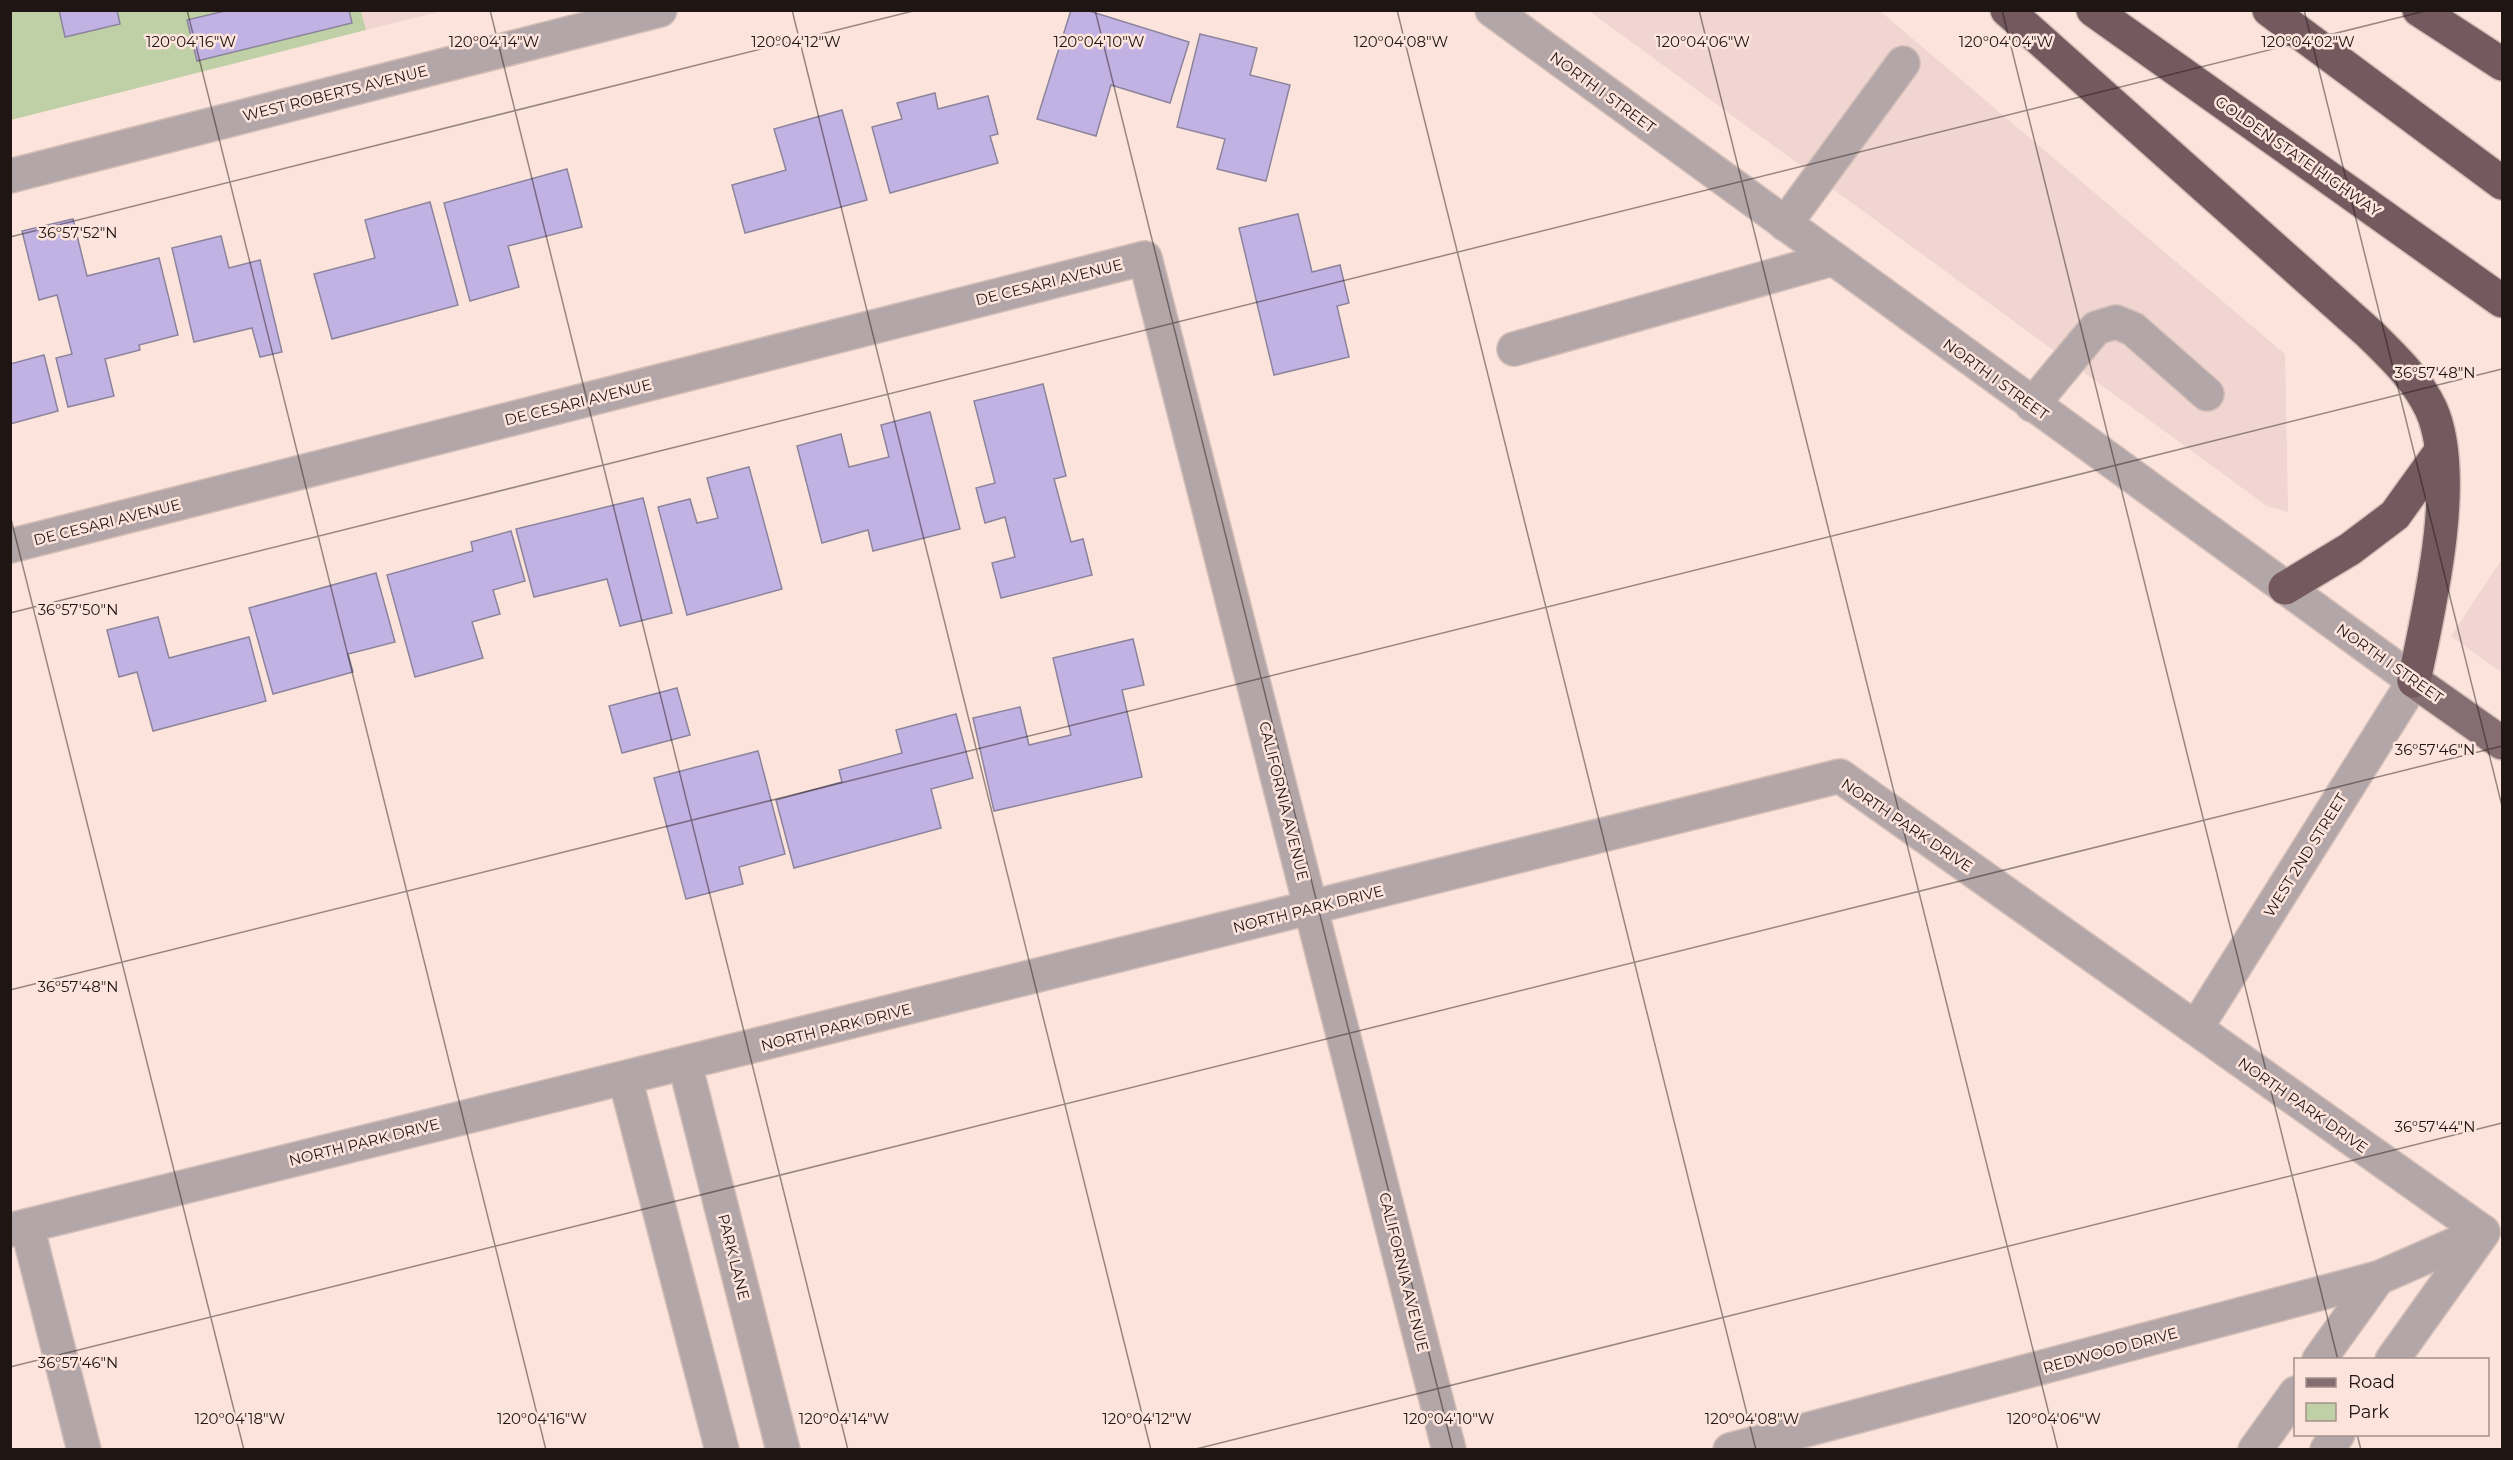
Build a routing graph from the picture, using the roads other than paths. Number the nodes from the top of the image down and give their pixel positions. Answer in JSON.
{"nodes":[{"id":1,"x":660,"y":10,"type":"edge"},
{"id":2,"x":1492,"y":10,"type":"edge"},
{"id":3,"x":2007,"y":10,"type":"edge"},
{"id":4,"x":2093,"y":10,"type":"edge"},
{"id":5,"x":2270,"y":10,"type":"edge"},
{"id":6,"x":2419,"y":10,"type":"edge"},
{"id":7,"x":1903,"y":63,"type":"dead end"},
{"id":8,"x":2502,"y":64,"type":"edge"},
{"id":9,"x":10,"y":176,"type":"edge"},
{"id":10,"x":2502,"y":183,"type":"edge"},
{"id":11,"x":1785,"y":224,"type":"junction"},
{"id":12,"x":1145,"y":258,"type":"joint"},
{"id":13,"x":1832,"y":259,"type":"junction"},
{"id":14,"x":2502,"y":301,"type":"edge"},
{"id":15,"x":1514,"y":349,"type":"dead end"},
{"id":16,"x":2207,"y":394,"type":"dead end"},
{"id":17,"x":2032,"y":405,"type":"junction"},
{"id":18,"x":2441,"y":451,"type":"junction"},
{"id":19,"x":10,"y":546,"type":"edge"},
{"id":20,"x":2285,"y":588,"type":"junction"},
{"id":21,"x":2414,"y":681,"type":"junction"},
{"id":22,"x":2502,"y":743,"type":"edge"},
{"id":23,"x":1311,"y":908,"type":"junction"},
{"id":24,"x":2196,"y":1028,"type":"junction"},
{"id":25,"x":685,"y":1064,"type":"junction"},
{"id":26,"x":626,"y":1078,"type":"junction"},
{"id":27,"x":19,"y":1228,"type":"edge"},
{"id":28,"x":2483,"y":1232,"type":"junction"},
{"id":29,"x":2378,"y":1278,"type":"junction"},
{"id":30,"x":2320,"y":1358,"type":"edge"},
{"id":31,"x":2393,"y":1358,"type":"edge"},
{"id":32,"x":2294,"y":1394,"type":"edge"},
{"id":33,"x":2337,"y":1436,"type":"edge"},
{"id":34,"x":1827,"y":1438,"type":"edge"},
{"id":35,"x":84,"y":1449,"type":"edge"},
{"id":36,"x":722,"y":1449,"type":"edge"},
{"id":37,"x":783,"y":1449,"type":"edge"},
{"id":38,"x":1449,"y":1449,"type":"edge"},
{"id":39,"x":1730,"y":1449,"type":"edge"},
{"id":40,"x":2255,"y":1449,"type":"edge"},
{"id":41,"x":2327,"y":1449,"type":"edge"}],
"edges":[{"from":1,"to":9,"type":"street","name":"WEST ROBERTS AVENUE"},
{"from":2,"to":11,"type":"street","name":"NORTH I STREET"},
{"from":3,"to":18,"type":"highway"},
{"from":4,"to":14,"type":"highway","name":"GOLDEN STATE HIGHWAY"},
{"from":5,"to":10,"type":"highway"},
{"from":6,"to":8,"type":"highway"},
{"from":7,"to":11,"type":"street"},
{"from":11,"to":13,"type":"street","name":"NORTH I STREET"},
{"from":12,"to":19,"type":"street","name":"DE CESARI AVENUE"},
{"from":12,"to":23,"type":"street","name":"CALIFORNIA AVENUE"},
{"from":13,"to":15,"type":"street"},
{"from":13,"to":17,"type":"street","name":"NORTH I STREET"},
{"from":16,"to":17,"type":"street"},
{"from":17,"to":20,"type":"street","name":"NORTH I STREET"},
{"from":18,"to":20,"type":"highway"},
{"from":18,"to":21,"type":"highway"},
{"from":20,"to":21,"type":"street","name":"NORTH I STREET"},
{"from":21,"to":22,"type":"main road","name":"NORTH I STREET"},
{"from":21,"to":24,"type":"street","name":"WEST 2ND STREET"},
{"from":23,"to":24,"type":"street","name":"NORTH PARK DRIVE"},
{"from":23,"to":25,"type":"street","name":"NORTH PARK DRIVE"},
{"from":23,"to":38,"type":"street","name":"CALIFORNIA AVENUE"},
{"from":24,"to":28,"type":"street","name":"NORTH PARK DRIVE"},
{"from":25,"to":26,"type":"street","name":"NORTH PARK DRIVE"},
{"from":25,"to":37,"type":"street","name":"PARK LANE"},
{"from":26,"to":27,"type":"street","name":"NORTH PARK DRIVE"},
{"from":26,"to":36,"type":"street"},
{"from":27,"to":35,"type":"street"},
{"from":28,"to":29,"type":"street","name":"REDWOOD DRIVE"},
{"from":28,"to":31,"type":"street"},
{"from":29,"to":30,"type":"street"},
{"from":29,"to":34,"type":"street","name":"REDWOOD DRIVE"},
{"from":32,"to":40,"type":"street"},
{"from":33,"to":41,"type":"street"},
{"from":34,"to":39,"type":"street","name":"REDWOOD DRIVE"}]}
